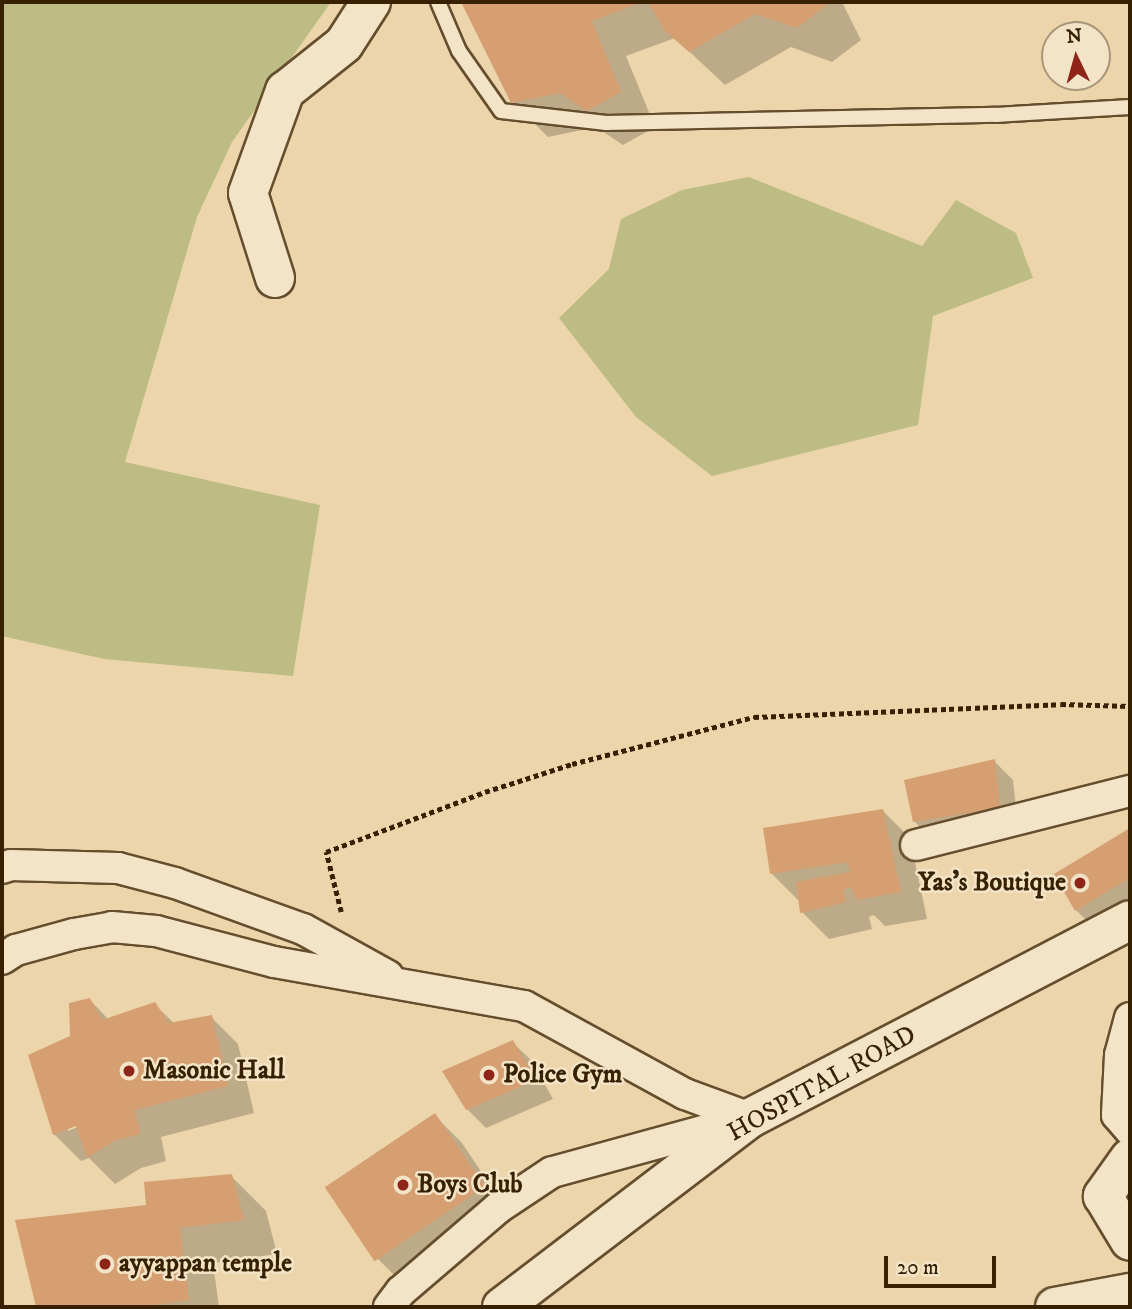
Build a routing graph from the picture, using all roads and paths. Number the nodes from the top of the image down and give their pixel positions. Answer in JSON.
{"nodes":[{"id":1,"x":371,"y":2,"type":"edge"},
{"id":2,"x":438,"y":2,"type":"edge"},
{"id":3,"x":1130,"y":107,"type":"edge"},
{"id":4,"x":275,"y":278,"type":"dead end"},
{"id":5,"x":1130,"y":706,"type":"edge"},
{"id":6,"x":1130,"y":790,"type":"edge"},
{"id":7,"x":916,"y":845,"type":"dead end"},
{"id":8,"x":2,"y":868,"type":"edge"},
{"id":9,"x":343,"y":918,"type":"dead end"},
{"id":10,"x":1130,"y":920,"type":"edge"},
{"id":11,"x":2,"y":959,"type":"edge"},
{"id":12,"x":402,"y":985,"type":"junction"},
{"id":13,"x":1130,"y":1018,"type":"edge"},
{"id":14,"x":750,"y":1118,"type":"junction"},
{"id":15,"x":1130,"y":1130,"type":"edge"},
{"id":16,"x":1130,"y":1158,"type":"edge"},
{"id":17,"x":1130,"y":1241,"type":"edge"},
{"id":18,"x":1130,"y":1293,"type":"edge"},
{"id":19,"x":390,"y":1302,"type":"edge"},
{"id":20,"x":502,"y":1307,"type":"edge"},
{"id":21,"x":1055,"y":1307,"type":"edge"}],
"edges":[{"from":1,"to":4,"type":"street"},
{"from":2,"to":3,"type":"lane"},
{"from":5,"to":9,"type":"path"},
{"from":6,"to":7,"type":"street"},
{"from":8,"to":12,"type":"street"},
{"from":10,"to":14,"type":"street","name":"HOSPITAL ROAD"},
{"from":11,"to":12,"type":"street"},
{"from":12,"to":14,"type":"street"},
{"from":13,"to":15,"type":"street"},
{"from":14,"to":19,"type":"street"},
{"from":14,"to":20,"type":"street","name":"HOSPITAL ROAD"},
{"from":16,"to":17,"type":"street"},
{"from":18,"to":21,"type":"street"}]}
